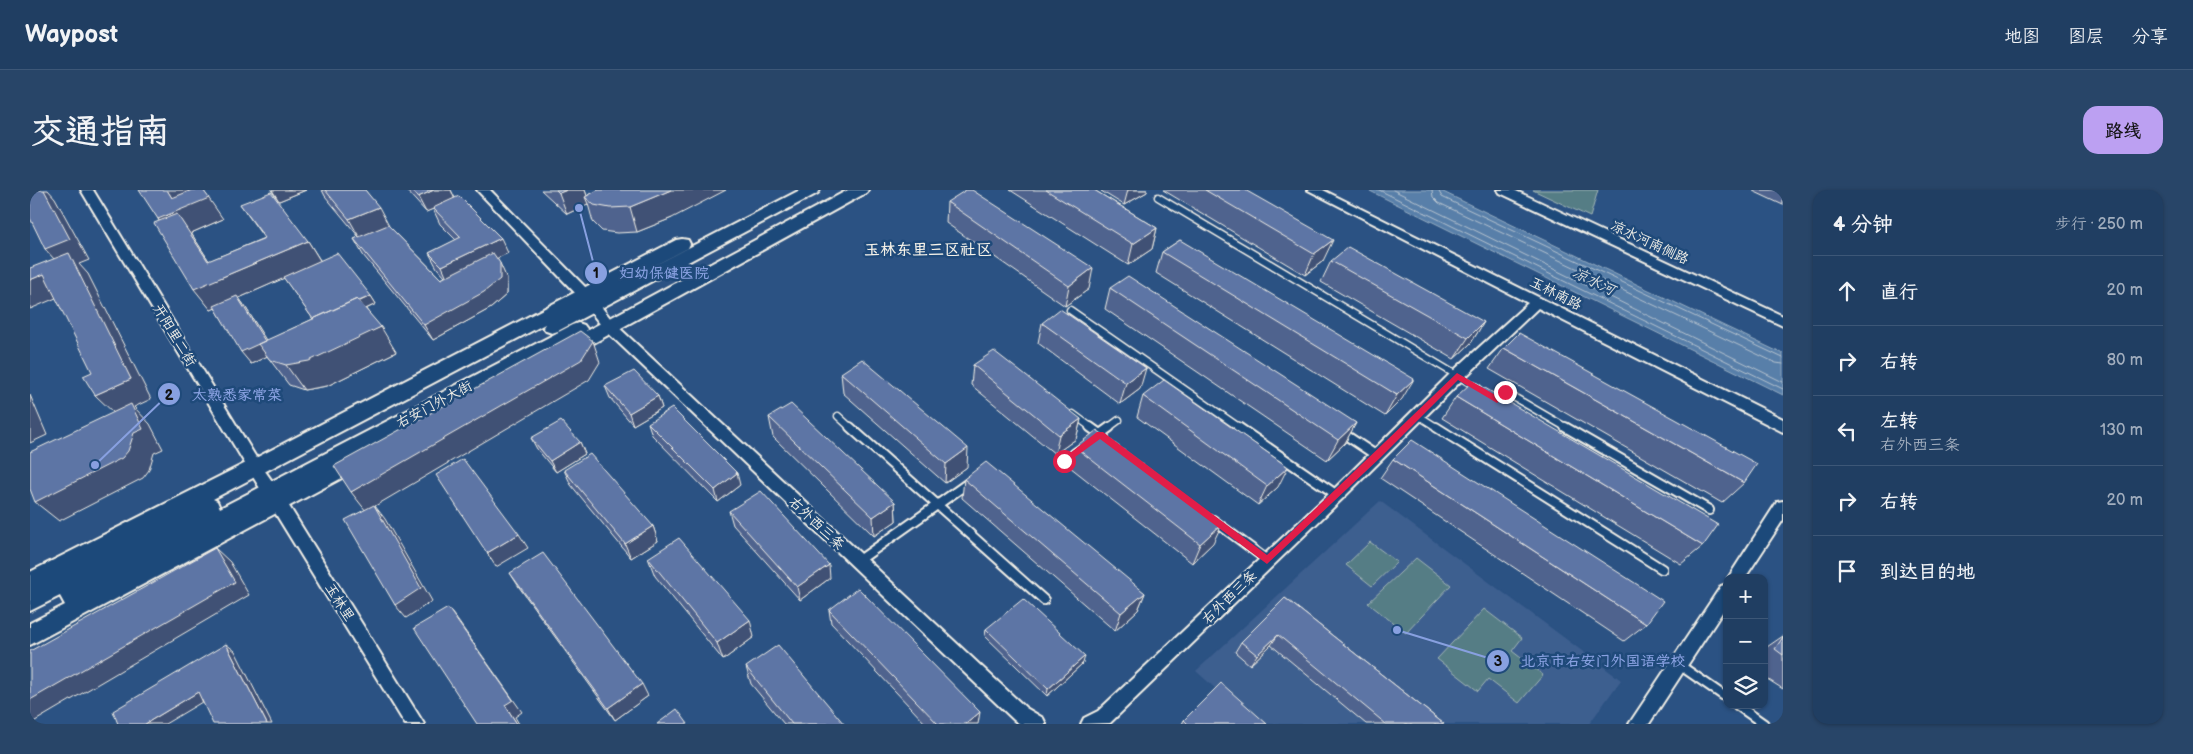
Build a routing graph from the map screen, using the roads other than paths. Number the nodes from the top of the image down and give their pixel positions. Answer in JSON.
{"nodes":[{"id":1,"x":87,"y":190,"type":"edge"},
{"id":2,"x":483,"y":190,"type":"edge"},
{"id":3,"x":786,"y":190,"type":"edge"},
{"id":4,"x":812,"y":190,"type":"edge"},
{"id":5,"x":838,"y":190,"type":"edge"},
{"id":6,"x":860,"y":190,"type":"edge"},
{"id":7,"x":1314,"y":190,"type":"edge"},
{"id":8,"x":1504,"y":190,"type":"edge"},
{"id":9,"x":1158,"y":197,"type":"dead end"},
{"id":10,"x":1538,"y":301,"type":"junction"},
{"id":11,"x":1070,"y":310,"type":"dead end"},
{"id":12,"x":597,"y":311,"type":"junction"},
{"id":13,"x":1783,"y":322,"type":"edge"},
{"id":14,"x":1457,"y":376,"type":"junction"},
{"id":15,"x":1068,"y":410,"type":"edge"},
{"id":16,"x":838,"y":416,"type":"dead end"},
{"id":17,"x":1418,"y":416,"type":"junction"},
{"id":18,"x":1119,"y":420,"type":"dead end"},
{"id":19,"x":1783,"y":426,"type":"edge"},
{"id":20,"x":1336,"y":429,"type":"edge"},
{"id":21,"x":1100,"y":434,"type":"junction"},
{"id":22,"x":1108,"y":440,"type":"edge"},
{"id":23,"x":1377,"y":456,"type":"junction"},
{"id":24,"x":1064,"y":461,"type":"dead end"},
{"id":25,"x":973,"y":479,"type":"edge"},
{"id":26,"x":266,"y":485,"type":"junction"},
{"id":27,"x":1337,"y":495,"type":"junction"},
{"id":28,"x":938,"y":504,"type":"junction"},
{"id":29,"x":1783,"y":507,"type":"edge"},
{"id":30,"x":1708,"y":510,"type":"dead end"},
{"id":31,"x":1203,"y":512,"type":"edge"},
{"id":32,"x":1267,"y":560,"type":"junction"},
{"id":33,"x":858,"y":561,"type":"junction"},
{"id":34,"x":1662,"y":569,"type":"dead end"},
{"id":35,"x":1739,"y":574,"type":"edge"},
{"id":36,"x":30,"y":583,"type":"edge"},
{"id":37,"x":1723,"y":597,"type":"edge"},
{"id":38,"x":1044,"y":600,"type":"dead end"},
{"id":39,"x":30,"y":601,"type":"edge"},
{"id":40,"x":30,"y":620,"type":"edge"},
{"id":41,"x":30,"y":635,"type":"edge"},
{"id":42,"x":1678,"y":664,"type":"junction"},
{"id":43,"x":1723,"y":695,"type":"edge"},
{"id":44,"x":1743,"y":709,"type":"edge"},
{"id":45,"x":415,"y":724,"type":"edge"},
{"id":46,"x":1037,"y":724,"type":"edge"},
{"id":47,"x":1090,"y":724,"type":"edge"},
{"id":48,"x":1638,"y":724,"type":"edge"},
{"id":49,"x":1764,"y":724,"type":"edge"}],
"edges":[{"from":1,"to":26,"type":"street","name":"开阳里二街"},
{"from":2,"to":12,"type":"street","name":"右外西三条"},
{"from":3,"to":12,"type":"street"},
{"from":4,"to":12,"type":"street","name":"右安门外大街"},
{"from":5,"to":12,"type":"street","name":"右安门外大街"},
{"from":6,"to":12,"type":"street"},
{"from":7,"to":10,"type":"street","name":"玉林南路"},
{"from":8,"to":13,"type":"street","name":"凉水河南侧路"},
{"from":9,"to":14,"type":"lane"},
{"from":10,"to":14,"type":"street","name":"右外西三条"},
{"from":10,"to":19,"type":"street","name":"玉林南路"},
{"from":11,"to":27,"type":"lane"},
{"from":12,"to":26,"type":"street","name":"右安门外大街"},
{"from":12,"to":26,"type":"street"},
{"from":12,"to":33,"type":"street","name":"右外西三条"},
{"from":14,"to":17,"type":"street","name":"右外西三条"},
{"from":14,"to":30,"type":"lane"},
{"from":15,"to":21,"type":"lane"},
{"from":16,"to":28,"type":"lane"},
{"from":17,"to":23,"type":"street","name":"右外西三条"},
{"from":17,"to":34,"type":"lane"},
{"from":18,"to":21,"type":"lane"},
{"from":20,"to":23,"type":"lane"},
{"from":21,"to":22,"type":"lane"},
{"from":21,"to":24,"type":"lane"},
{"from":23,"to":27,"type":"street","name":"右外西三条"},
{"from":25,"to":28,"type":"lane"},
{"from":26,"to":36,"type":"street"},
{"from":26,"to":39,"type":"street","name":"右安门外大街"},
{"from":26,"to":40,"type":"street","name":"右安门外大街"},
{"from":26,"to":41,"type":"street"},
{"from":26,"to":45,"type":"street","name":"玉林里"},
{"from":27,"to":32,"type":"street","name":"右外西三条"},
{"from":28,"to":33,"type":"lane"},
{"from":28,"to":38,"type":"lane"},
{"from":29,"to":35,"type":"street"},
{"from":31,"to":32,"type":"lane"},
{"from":32,"to":47,"type":"street","name":"右外西三条"},
{"from":33,"to":46,"type":"street","name":"右外西三条"},
{"from":37,"to":42,"type":"street"},
{"from":42,"to":43,"type":"lane"},
{"from":42,"to":48,"type":"street"},
{"from":44,"to":49,"type":"lane"}]}
